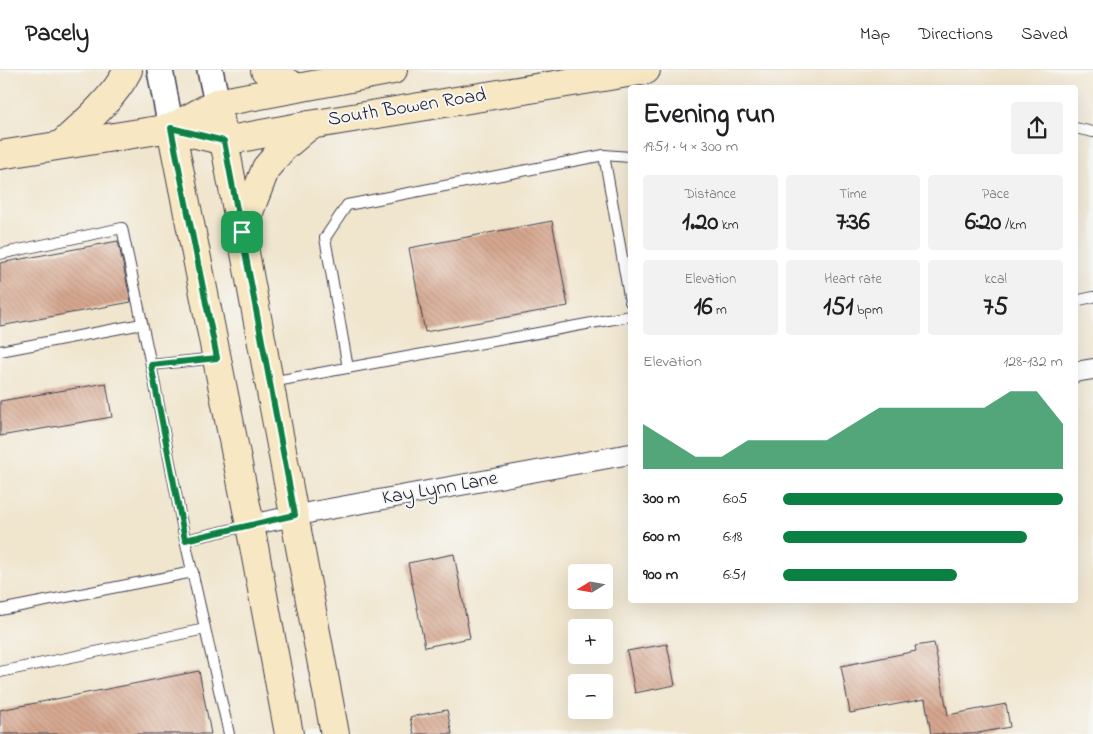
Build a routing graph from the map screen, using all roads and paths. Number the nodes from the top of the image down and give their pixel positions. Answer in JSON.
{"nodes":[{"id":1,"x":128,"y":70,"type":"edge"},
{"id":2,"x":160,"y":70,"type":"edge"},
{"id":3,"x":210,"y":70,"type":"edge"},
{"id":4,"x":265,"y":70,"type":"edge"},
{"id":5,"x":393,"y":70,"type":"edge"},
{"id":6,"x":642,"y":72,"type":"edge"},
{"id":7,"x":297,"y":88,"type":"junction"},
{"id":8,"x":217,"y":103,"type":"junction"},
{"id":9,"x":310,"y":125,"type":"junction"},
{"id":10,"x":171,"y":128,"type":"junction"},
{"id":11,"x":1078,"y":129,"type":"edge"},
{"id":12,"x":1093,"y":132,"type":"edge"},
{"id":13,"x":224,"y":141,"type":"junction"},
{"id":14,"x":62,"y":144,"type":"junction"},
{"id":15,"x":0,"y":155,"type":"edge"},
{"id":16,"x":604,"y":155,"type":"junction"},
{"id":17,"x":628,"y":157,"type":"edge"},
{"id":18,"x":242,"y":232,"type":"junction"},
{"id":19,"x":0,"y":254,"type":"edge"},
{"id":20,"x":628,"y":291,"type":"edge"},
{"id":21,"x":1093,"y":297,"type":"edge"},
{"id":22,"x":1078,"y":300,"type":"edge"},
{"id":23,"x":628,"y":316,"type":"edge"},
{"id":24,"x":142,"y":324,"type":"junction"},
{"id":25,"x":0,"y":351,"type":"edge"},
{"id":26,"x":217,"y":358,"type":"junction"},
{"id":27,"x":151,"y":365,"type":"junction"},
{"id":28,"x":348,"y":368,"type":"junction"},
{"id":29,"x":1093,"y":369,"type":"edge"},
{"id":30,"x":1078,"y":372,"type":"edge"},
{"id":31,"x":270,"y":382,"type":"junction"},
{"id":32,"x":628,"y":454,"type":"edge"},
{"id":33,"x":295,"y":515,"type":"junction"},
{"id":34,"x":250,"y":525,"type":"junction"},
{"id":35,"x":185,"y":540,"type":"junction"},
{"id":36,"x":193,"y":572,"type":"junction"},
{"id":37,"x":0,"y":610,"type":"edge"},
{"id":38,"x":205,"y":629,"type":"junction"},
{"id":39,"x":0,"y":672,"type":"edge"},
{"id":40,"x":229,"y":734,"type":"edge"},
{"id":41,"x":289,"y":734,"type":"edge"},
{"id":42,"x":335,"y":734,"type":"edge"}],
"edges":[{"from":1,"to":14,"type":"main road"},
{"from":2,"to":10,"type":"street"},
{"from":3,"to":8,"type":"street"},
{"from":4,"to":7,"type":"main road"},
{"from":5,"to":7,"type":"main road","name":"South Bowen Road"},
{"from":6,"to":9,"type":"main road","name":"South Bowen Road"},
{"from":7,"to":8,"type":"main road","name":"South Bowen Road"},
{"from":8,"to":10,"type":"main road","name":"South Bowen Road"},
{"from":8,"to":13,"type":"main road"},
{"from":9,"to":13,"type":"main road","name":"South Bowen Road"},
{"from":9,"to":18,"type":"main road"},
{"from":10,"to":13,"type":"main road","name":"South Bowen Road"},
{"from":10,"to":14,"type":"main road","name":"South Bowen Road"},
{"from":10,"to":26,"type":"main road"},
{"from":11,"to":12,"type":"lane"},
{"from":13,"to":18,"type":"main road"},
{"from":14,"to":15,"type":"main road","name":"South Bowen Road"},
{"from":16,"to":17,"type":"lane"},
{"from":16,"to":20,"type":"lane"},
{"from":16,"to":28,"type":"lane"},
{"from":18,"to":31,"type":"main road"},
{"from":19,"to":24,"type":"lane"},
{"from":21,"to":22,"type":"lane"},
{"from":23,"to":28,"type":"lane"},
{"from":24,"to":25,"type":"lane"},
{"from":24,"to":27,"type":"lane"},
{"from":26,"to":27,"type":"lane"},
{"from":26,"to":34,"type":"main road"},
{"from":27,"to":35,"type":"lane"},
{"from":28,"to":31,"type":"lane"},
{"from":29,"to":30,"type":"street"},
{"from":31,"to":33,"type":"main road"},
{"from":32,"to":33,"type":"street","name":"Kay Lynn Lane"},
{"from":33,"to":34,"type":"street","name":"Kay Lynn Lane"},
{"from":33,"to":42,"type":"main road"},
{"from":34,"to":35,"type":"lane"},
{"from":34,"to":41,"type":"main road"},
{"from":35,"to":36,"type":"lane"},
{"from":36,"to":37,"type":"lane"},
{"from":36,"to":38,"type":"lane"},
{"from":38,"to":39,"type":"lane"},
{"from":38,"to":40,"type":"lane"}]}
